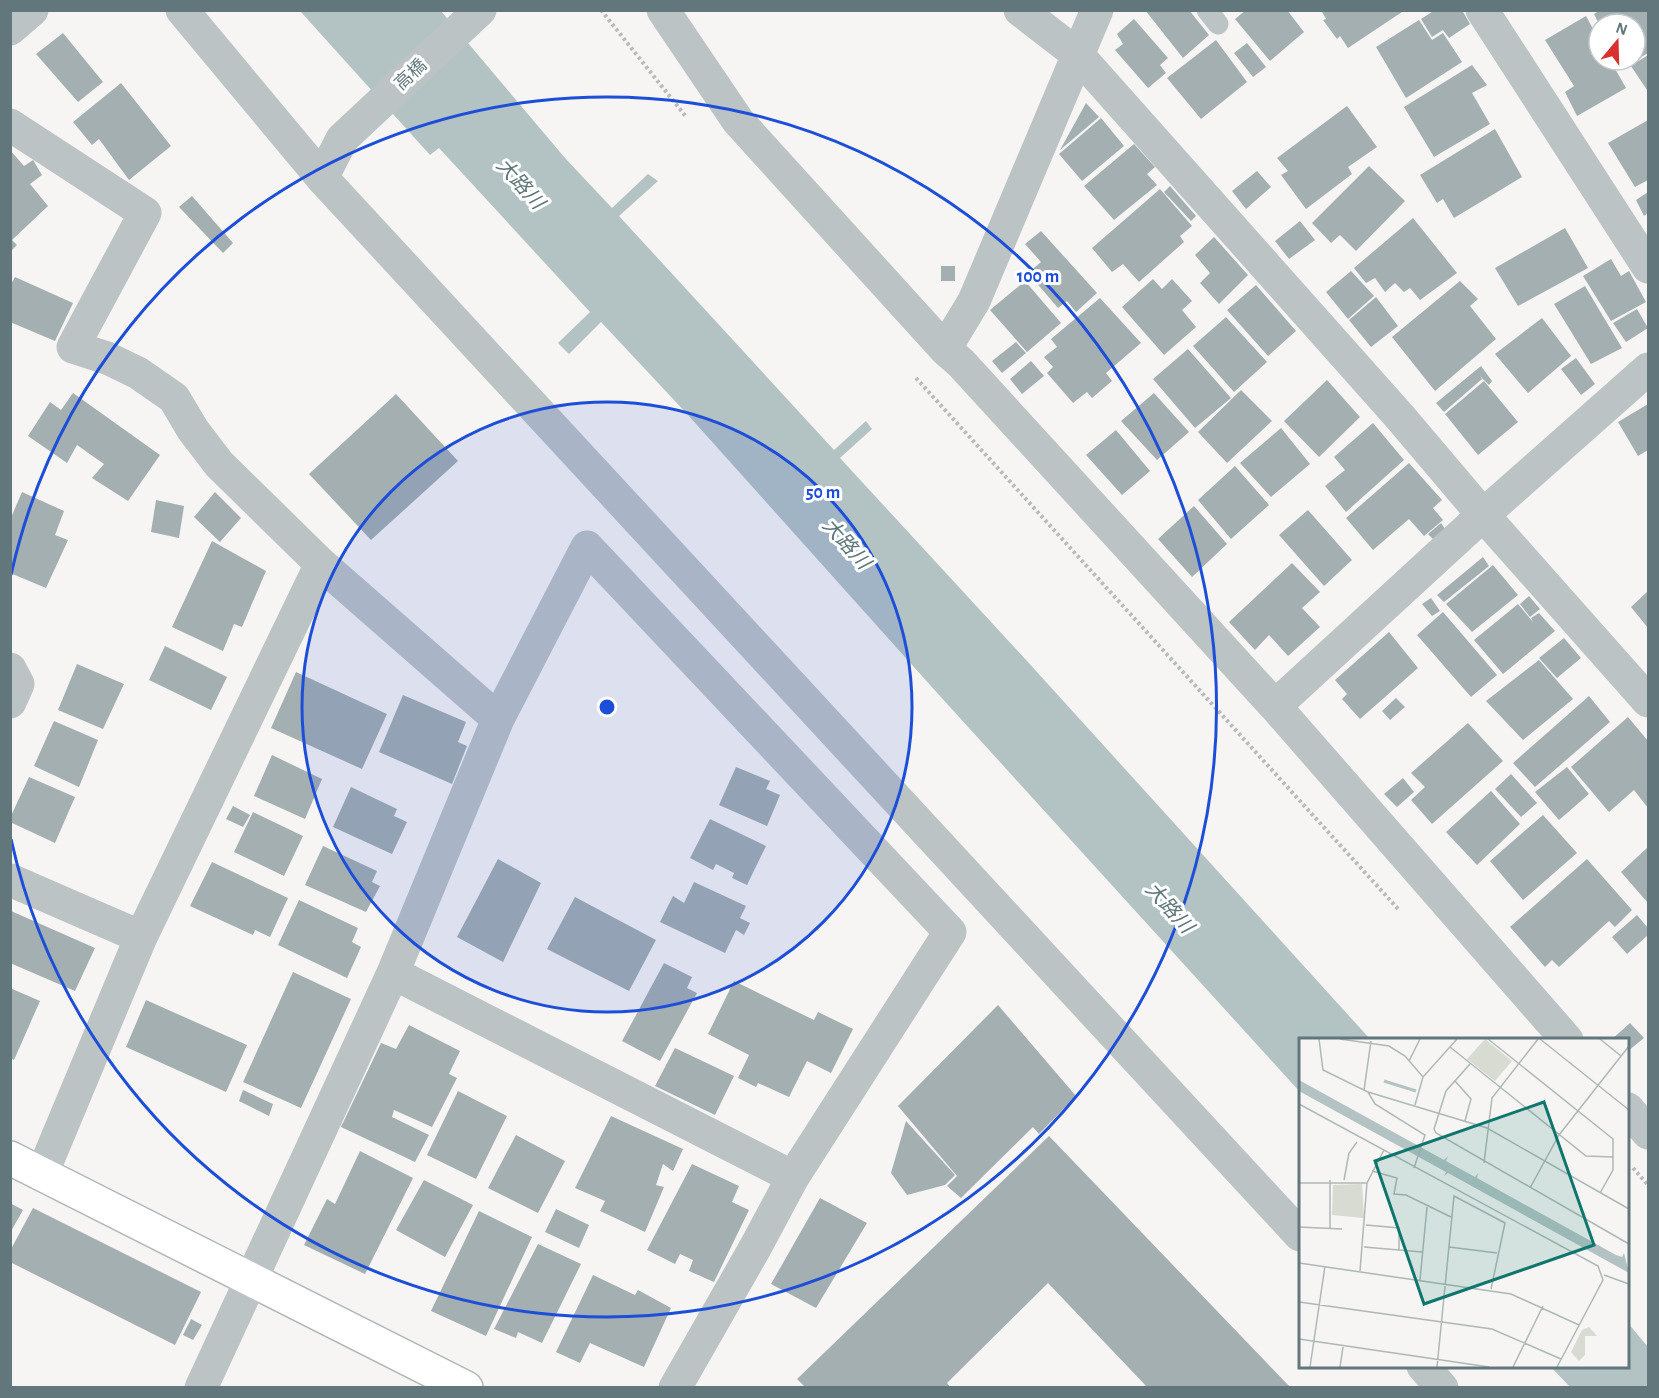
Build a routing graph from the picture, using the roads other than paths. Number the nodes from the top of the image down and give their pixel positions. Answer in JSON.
{"nodes":[{"id":1,"x":32,"y":10,"type":"edge"},
{"id":2,"x":182,"y":10,"type":"edge"},
{"id":3,"x":480,"y":10,"type":"edge"},
{"id":4,"x":663,"y":10,"type":"edge"},
{"id":5,"x":1020,"y":10,"type":"edge"},
{"id":6,"x":1097,"y":10,"type":"edge"},
{"id":7,"x":1482,"y":10,"type":"edge"},
{"id":8,"x":10,"y":29,"type":"edge"},
{"id":9,"x":1077,"y":54,"type":"junction"},
{"id":10,"x":10,"y":125,"type":"edge"},
{"id":11,"x":322,"y":178,"type":"junction"},
{"id":12,"x":1648,"y":267,"type":"edge"},
{"id":13,"x":945,"y":349,"type":"junction"},
{"id":14,"x":1648,"y":369,"type":"edge"},
{"id":15,"x":1483,"y":515,"type":"junction"},
{"id":16,"x":321,"y":564,"type":"junction"},
{"id":17,"x":10,"y":669,"type":"edge"},
{"id":18,"x":1648,"y":701,"type":"edge"},
{"id":19,"x":10,"y":702,"type":"edge"},
{"id":20,"x":1275,"y":706,"type":"junction"},
{"id":21,"x":498,"y":719,"type":"junction"},
{"id":22,"x":10,"y":880,"type":"edge"},
{"id":23,"x":141,"y":938,"type":"junction"},
{"id":24,"x":393,"y":973,"type":"junction"},
{"id":25,"x":1565,"y":1038,"type":"edge"},
{"id":26,"x":1629,"y":1110,"type":"edge"},
{"id":27,"x":1648,"y":1133,"type":"edge"},
{"id":28,"x":10,"y":1158,"type":"edge"},
{"id":29,"x":42,"y":1174,"type":"junction"},
{"id":30,"x":793,"y":1177,"type":"junction"},
{"id":31,"x":1299,"y":1234,"type":"edge"},
{"id":32,"x":252,"y":1278,"type":"junction"},
{"id":33,"x":1425,"y":1368,"type":"edge"},
{"id":34,"x":201,"y":1388,"type":"edge"},
{"id":35,"x":465,"y":1388,"type":"edge"},
{"id":36,"x":675,"y":1388,"type":"edge"},
{"id":37,"x":1442,"y":1388,"type":"edge"}],
"edges":[{"from":1,"to":8,"type":"street"},
{"from":2,"to":11,"type":"street"},
{"from":3,"to":11,"type":"street","name":"高橋"},
{"from":4,"to":13,"type":"street"},
{"from":5,"to":9,"type":"street"},
{"from":6,"to":9,"type":"street"},
{"from":7,"to":12,"type":"street"},
{"from":9,"to":13,"type":"street"},
{"from":9,"to":15,"type":"street"},
{"from":10,"to":16,"type":"street"},
{"from":11,"to":31,"type":"street"},
{"from":13,"to":20,"type":"street"},
{"from":14,"to":15,"type":"street"},
{"from":15,"to":18,"type":"street"},
{"from":15,"to":20,"type":"street"},
{"from":16,"to":21,"type":"street"},
{"from":16,"to":23,"type":"street"},
{"from":17,"to":19,"type":"street"},
{"from":20,"to":25,"type":"street"},
{"from":21,"to":24,"type":"street"},
{"from":21,"to":30,"type":"street"},
{"from":22,"to":23,"type":"street"},
{"from":23,"to":29,"type":"street"},
{"from":24,"to":30,"type":"street"},
{"from":24,"to":32,"type":"street"},
{"from":26,"to":27,"type":"street"},
{"from":28,"to":29,"type":"street"},
{"from":29,"to":32,"type":"street"},
{"from":30,"to":36,"type":"street"},
{"from":32,"to":34,"type":"street"},
{"from":32,"to":35,"type":"street"},
{"from":33,"to":37,"type":"street"}]}
